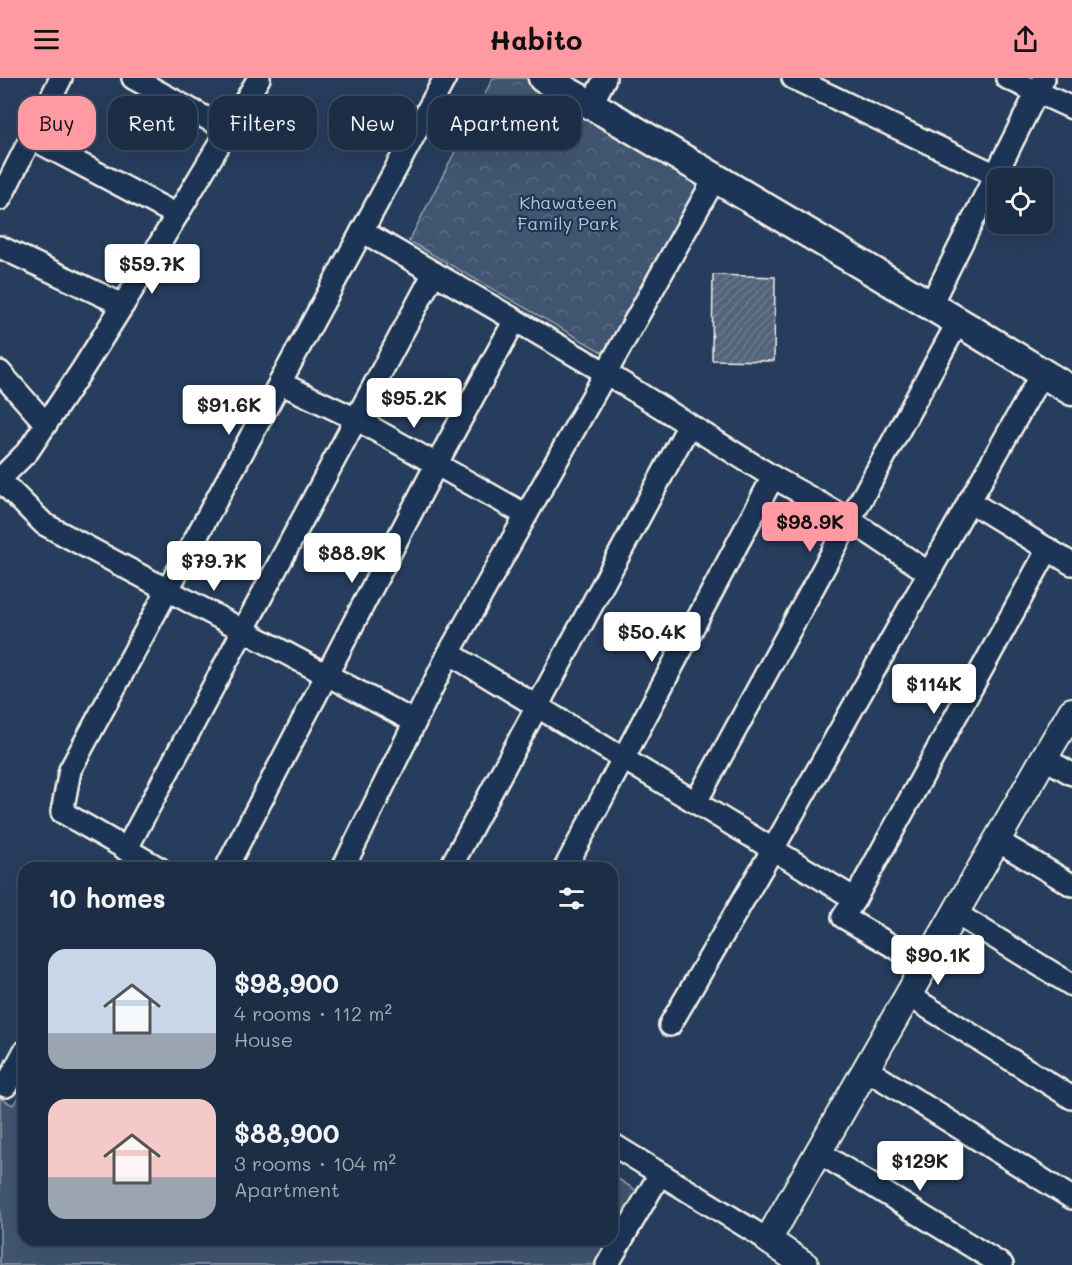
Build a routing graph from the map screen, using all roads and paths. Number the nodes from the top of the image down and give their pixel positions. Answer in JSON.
{"nodes":[{"id":1,"x":61,"y":78,"type":"edge"},
{"id":2,"x":133,"y":78,"type":"edge"},
{"id":3,"x":259,"y":78,"type":"edge"},
{"id":4,"x":445,"y":78,"type":"edge"},
{"id":5,"x":543,"y":78,"type":"edge"},
{"id":6,"x":605,"y":78,"type":"edge"},
{"id":7,"x":793,"y":78,"type":"edge"},
{"id":8,"x":1007,"y":78,"type":"edge"},
{"id":9,"x":1041,"y":85,"type":"edge"},
{"id":10,"x":52,"y":96,"type":"edge"},
{"id":11,"x":248,"y":96,"type":"edge"},
{"id":12,"x":591,"y":105,"type":"junction"},
{"id":13,"x":1072,"y":108,"type":"edge"},
{"id":14,"x":209,"y":120,"type":"edge"},
{"id":15,"x":25,"y":150,"type":"edge"},
{"id":16,"x":53,"y":150,"type":"edge"},
{"id":17,"x":216,"y":150,"type":"edge"},
{"id":18,"x":1000,"y":168,"type":"edge"},
{"id":19,"x":987,"y":171,"type":"edge"},
{"id":20,"x":715,"y":178,"type":"junction"},
{"id":21,"x":987,"y":193,"type":"edge"},
{"id":22,"x":0,"y":199,"type":"edge"},
{"id":23,"x":177,"y":216,"type":"junction"},
{"id":24,"x":362,"y":231,"type":"junction"},
{"id":25,"x":0,"y":247,"type":"edge"},
{"id":26,"x":434,"y":273,"type":"junction"},
{"id":27,"x":123,"y":305,"type":"junction"},
{"id":28,"x":930,"y":306,"type":"junction"},
{"id":29,"x":515,"y":321,"type":"junction"},
{"id":30,"x":958,"y":322,"type":"junction"},
{"id":31,"x":0,"y":372,"type":"edge"},
{"id":32,"x":606,"y":373,"type":"junction"},
{"id":33,"x":1042,"y":373,"type":"junction"},
{"id":34,"x":280,"y":383,"type":"junction"},
{"id":35,"x":1072,"y":391,"type":"edge"},
{"id":36,"x":356,"y":419,"type":"junction"},
{"id":37,"x":46,"y":424,"type":"junction"},
{"id":38,"x":689,"y":425,"type":"junction"},
{"id":39,"x":436,"y":463,"type":"junction"},
{"id":40,"x":773,"y":477,"type":"junction"},
{"id":41,"x":0,"y":479,"type":"edge"},
{"id":42,"x":969,"y":501,"type":"junction"},
{"id":43,"x":526,"y":515,"type":"junction"},
{"id":44,"x":850,"y":520,"type":"junction"},
{"id":45,"x":1048,"y":549,"type":"junction"},
{"id":46,"x":1072,"y":564,"type":"edge"},
{"id":47,"x":929,"y":573,"type":"junction"},
{"id":48,"x":168,"y":590,"type":"junction"},
{"id":49,"x":244,"y":630,"type":"junction"},
{"id":50,"x":449,"y":653,"type":"junction"},
{"id":51,"x":327,"y":675,"type":"junction"},
{"id":52,"x":537,"y":706,"type":"junction"},
{"id":53,"x":1072,"y":711,"type":"edge"},
{"id":54,"x":415,"y":722,"type":"junction"},
{"id":55,"x":623,"y":758,"type":"junction"},
{"id":56,"x":1044,"y":758,"type":"junction"},
{"id":57,"x":1072,"y":774,"type":"edge"},
{"id":58,"x":696,"y":802,"type":"junction"},
{"id":59,"x":996,"y":840,"type":"junction"},
{"id":60,"x":773,"y":849,"type":"junction"},
{"id":61,"x":126,"y":850,"type":"junction"},
{"id":62,"x":148,"y":862,"type":"edge"},
{"id":63,"x":229,"y":862,"type":"edge"},
{"id":64,"x":346,"y":862,"type":"edge"},
{"id":65,"x":453,"y":862,"type":"edge"},
{"id":66,"x":568,"y":862,"type":"edge"},
{"id":67,"x":1072,"y":885,"type":"edge"},
{"id":68,"x":855,"y":899,"type":"junction"},
{"id":69,"x":955,"y":913,"type":"junction"},
{"id":70,"x":925,"y":965,"type":"junction"},
{"id":71,"x":1072,"y":985,"type":"edge"},
{"id":72,"x":908,"y":994,"type":"junction"},
{"id":73,"x":670,"y":1025,"type":"dead end"},
{"id":74,"x":18,"y":1063,"type":"edge"},
{"id":75,"x":866,"y":1069,"type":"junction"},
{"id":76,"x":0,"y":1083,"type":"edge"},
{"id":77,"x":1072,"y":1098,"type":"edge"},
{"id":78,"x":618,"y":1148,"type":"edge"},
{"id":79,"x":818,"y":1152,"type":"junction"},
{"id":80,"x":660,"y":1174,"type":"junction"},
{"id":81,"x":1072,"y":1198,"type":"edge"},
{"id":82,"x":768,"y":1240,"type":"junction"},
{"id":83,"x":608,"y":1265,"type":"edge"},
{"id":84,"x":805,"y":1265,"type":"edge"},
{"id":85,"x":1002,"y":1265,"type":"edge"}],
"edges":[{"from":1,"to":10,"type":"street"},
{"from":2,"to":14,"type":"street"},
{"from":3,"to":11,"type":"street"},
{"from":4,"to":24,"type":"street"},
{"from":5,"to":12,"type":"main road"},
{"from":6,"to":12,"type":"street"},
{"from":7,"to":19,"type":"street"},
{"from":8,"to":9,"type":"street"},
{"from":9,"to":13,"type":"street"},
{"from":9,"to":18,"type":"street"},
{"from":12,"to":20,"type":"main road"},
{"from":15,"to":22,"type":"street"},
{"from":16,"to":23,"type":"street"},
{"from":17,"to":23,"type":"street"},
{"from":20,"to":28,"type":"main road"},
{"from":20,"to":32,"type":"street"},
{"from":21,"to":28,"type":"street"},
{"from":23,"to":27,"type":"street"},
{"from":24,"to":26,"type":"street"},
{"from":24,"to":34,"type":"street"},
{"from":25,"to":27,"type":"street"},
{"from":26,"to":29,"type":"street"},
{"from":26,"to":36,"type":"street"},
{"from":27,"to":37,"type":"street"},
{"from":28,"to":30,"type":"main road"},
{"from":29,"to":32,"type":"street"},
{"from":29,"to":39,"type":"street"},
{"from":30,"to":33,"type":"main road"},
{"from":30,"to":44,"type":"street"},
{"from":31,"to":37,"type":"street"},
{"from":32,"to":38,"type":"street"},
{"from":32,"to":43,"type":"street"},
{"from":33,"to":35,"type":"main road"},
{"from":33,"to":42,"type":"street"},
{"from":34,"to":36,"type":"street"},
{"from":34,"to":48,"type":"street"},
{"from":36,"to":39,"type":"street"},
{"from":36,"to":49,"type":"street"},
{"from":37,"to":41,"type":"street"},
{"from":38,"to":40,"type":"street"},
{"from":38,"to":52,"type":"street"},
{"from":39,"to":43,"type":"street"},
{"from":39,"to":51,"type":"street"},
{"from":40,"to":44,"type":"street"},
{"from":40,"to":55,"type":"street"},
{"from":41,"to":48,"type":"street"},
{"from":42,"to":45,"type":"street"},
{"from":42,"to":47,"type":"street"},
{"from":43,"to":50,"type":"street"},
{"from":44,"to":47,"type":"street"},
{"from":44,"to":58,"type":"street"},
{"from":45,"to":46,"type":"street"},
{"from":45,"to":68,"type":"street"},
{"from":47,"to":60,"type":"street"},
{"from":48,"to":49,"type":"street"},
{"from":48,"to":61,"type":"street"},
{"from":49,"to":51,"type":"street"},
{"from":49,"to":61,"type":"street"},
{"from":50,"to":52,"type":"street"},
{"from":50,"to":54,"type":"street"},
{"from":51,"to":54,"type":"street"},
{"from":51,"to":63,"type":"street"},
{"from":52,"to":55,"type":"street"},
{"from":52,"to":65,"type":"street"},
{"from":53,"to":56,"type":"street"},
{"from":54,"to":64,"type":"street"},
{"from":55,"to":58,"type":"street"},
{"from":55,"to":66,"type":"street"},
{"from":56,"to":57,"type":"street"},
{"from":56,"to":59,"type":"street"},
{"from":58,"to":60,"type":"street"},
{"from":59,"to":67,"type":"street"},
{"from":59,"to":69,"type":"street"},
{"from":60,"to":68,"type":"street"},
{"from":60,"to":73,"type":"street"},
{"from":61,"to":62,"type":"street"},
{"from":68,"to":70,"type":"street"},
{"from":69,"to":70,"type":"street"},
{"from":69,"to":71,"type":"street"},
{"from":70,"to":72,"type":"street"},
{"from":72,"to":75,"type":"street"},
{"from":72,"to":77,"type":"street"},
{"from":74,"to":76,"type":"street"},
{"from":75,"to":79,"type":"street"},
{"from":75,"to":81,"type":"street"},
{"from":78,"to":80,"type":"street"},
{"from":79,"to":82,"type":"street"},
{"from":79,"to":85,"type":"street"},
{"from":80,"to":82,"type":"street"},
{"from":80,"to":83,"type":"street"},
{"from":82,"to":84,"type":"street"}]}
